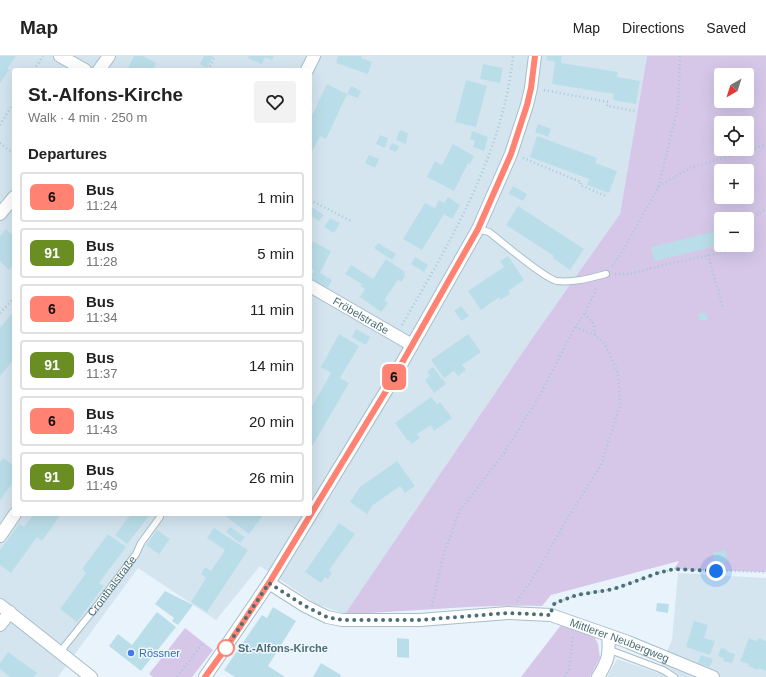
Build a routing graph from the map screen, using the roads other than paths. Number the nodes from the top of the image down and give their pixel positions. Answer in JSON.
{"nodes":[{"id":1,"x":60,"y":56,"type":"edge"},
{"id":2,"x":109,"y":56,"type":"edge"},
{"id":3,"x":314,"y":56,"type":"edge"},
{"id":4,"x":535,"y":56,"type":"edge"},
{"id":5,"x":81,"y":68,"type":"edge"},
{"id":6,"x":100,"y":68,"type":"edge"},
{"id":7,"x":308,"y":68,"type":"edge"},
{"id":8,"x":12,"y":199,"type":"edge"},
{"id":9,"x":0,"y":214,"type":"edge"},
{"id":10,"x":478,"y":229,"type":"junction"},
{"id":11,"x":606,"y":274,"type":"road end"},
{"id":12,"x":312,"y":287,"type":"edge"},
{"id":13,"x":412,"y":345,"type":"junction"},
{"id":14,"x":312,"y":512,"type":"edge"},
{"id":15,"x":14,"y":516,"type":"edge"},
{"id":16,"x":310,"y":516,"type":"edge"},
{"id":17,"x":160,"y":517,"type":"dead end"},
{"id":18,"x":0,"y":536,"type":"edge"},
{"id":19,"x":269,"y":583,"type":"junction"},
{"id":20,"x":5,"y":608,"type":"edge"},
{"id":21,"x":0,"y":625,"type":"edge"},
{"id":22,"x":608,"y":636,"type":"junction"},
{"id":23,"x":610,"y":650,"type":"junction"},
{"id":24,"x":60,"y":652,"type":"junction"},
{"id":25,"x":91,"y":677,"type":"edge"},
{"id":26,"x":205,"y":677,"type":"edge"},
{"id":27,"x":598,"y":677,"type":"edge"},
{"id":28,"x":674,"y":677,"type":"edge"},
{"id":29,"x":713,"y":677,"type":"edge"}],
"edges":[{"from":1,"to":5,"type":"street"},
{"from":2,"to":6,"type":"street"},
{"from":3,"to":7,"type":"street"},
{"from":4,"to":10,"type":"street"},
{"from":8,"to":9,"type":"street"},
{"from":10,"to":11,"type":"lane"},
{"from":10,"to":13,"type":"street"},
{"from":12,"to":13,"type":"street","name":"Fröbelstraße"},
{"from":13,"to":14,"type":"street"},
{"from":15,"to":18,"type":"street"},
{"from":16,"to":19,"type":"street"},
{"from":17,"to":24,"type":"lane","name":"Cronthalstraße"},
{"from":19,"to":22,"type":"street","name":"Mittlerer Neubergweg"},
{"from":19,"to":26,"type":"street"},
{"from":20,"to":21,"type":"street"},
{"from":20,"to":24,"type":"street"},
{"from":22,"to":23,"type":"street"},
{"from":22,"to":29,"type":"street","name":"Mittlerer Neubergweg"},
{"from":23,"to":27,"type":"street"},
{"from":23,"to":28,"type":"lane","name":"Mittlerer Neubergweg"},
{"from":24,"to":25,"type":"street"}]}
